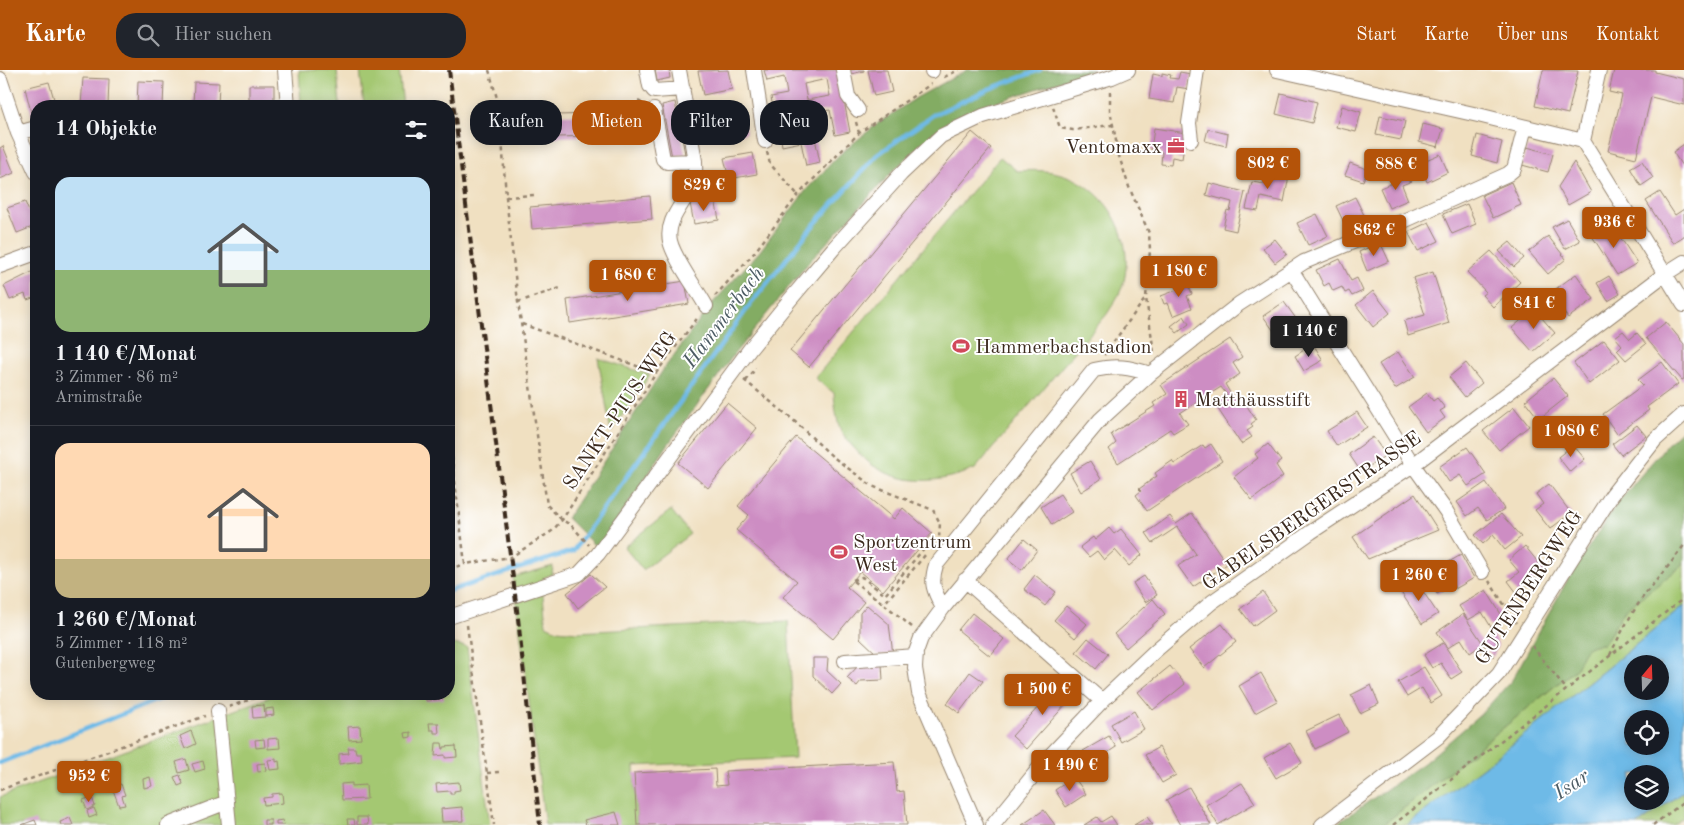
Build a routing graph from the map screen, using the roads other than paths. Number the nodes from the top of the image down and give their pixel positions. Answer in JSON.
{"nodes":[{"id":1,"x":285,"y":70,"type":"edge"},
{"id":2,"x":647,"y":70,"type":"edge"},
{"id":3,"x":679,"y":70,"type":"edge"},
{"id":4,"x":754,"y":70,"type":"edge"},
{"id":5,"x":843,"y":70,"type":"edge"},
{"id":6,"x":1128,"y":70,"type":"edge"},
{"id":7,"x":1197,"y":70,"type":"edge"},
{"id":8,"x":1277,"y":70,"type":"edge"},
{"id":9,"x":1599,"y":70,"type":"edge"},
{"id":10,"x":0,"y":79,"type":"edge"},
{"id":11,"x":683,"y":89,"type":"junction"},
{"id":12,"x":288,"y":100,"type":"edge"},
{"id":13,"x":760,"y":109,"type":"edge"},
{"id":14,"x":858,"y":110,"type":"dead end"},
{"id":15,"x":1525,"y":127,"type":"junction"},
{"id":16,"x":30,"y":130,"type":"edge"},
{"id":17,"x":18,"y":133,"type":"junction"},
{"id":18,"x":1191,"y":140,"type":"dead end"},
{"id":19,"x":1583,"y":141,"type":"junction"},
{"id":20,"x":660,"y":145,"type":"edge"},
{"id":21,"x":30,"y":159,"type":"edge"},
{"id":22,"x":695,"y":161,"type":"junction"},
{"id":23,"x":30,"y":255,"type":"edge"},
{"id":24,"x":1684,"y":262,"type":"edge"},
{"id":25,"x":0,"y":266,"type":"edge"},
{"id":26,"x":1292,"y":271,"type":"junction"},
{"id":27,"x":1665,"y":274,"type":"junction"},
{"id":28,"x":1684,"y":304,"type":"edge"},
{"id":29,"x":706,"y":306,"type":"road end"},
{"id":30,"x":1150,"y":374,"type":"junction"},
{"id":31,"x":1684,"y":414,"type":"edge"},
{"id":32,"x":1414,"y":465,"type":"junction"},
{"id":33,"x":1482,"y":572,"type":"road end"},
{"id":34,"x":965,"y":580,"type":"junction"},
{"id":35,"x":943,"y":608,"type":"junction"},
{"id":36,"x":455,"y":615,"type":"edge"},
{"id":37,"x":916,"y":656,"type":"junction"},
{"id":38,"x":845,"y":660,"type":"dead end"},
{"id":39,"x":1102,"y":701,"type":"junction"},
{"id":40,"x":218,"y":711,"type":"road end"},
{"id":41,"x":227,"y":802,"type":"junction"},
{"id":42,"x":168,"y":825,"type":"edge"},
{"id":43,"x":229,"y":825,"type":"edge"},
{"id":44,"x":976,"y":825,"type":"edge"},
{"id":45,"x":993,"y":825,"type":"edge"},
{"id":46,"x":1322,"y":825,"type":"edge"}],
"edges":[{"from":1,"to":12,"type":"street"},
{"from":2,"to":11,"type":"street"},
{"from":3,"to":11,"type":"street"},
{"from":4,"to":13,"type":"street"},
{"from":5,"to":14,"type":"street"},
{"from":6,"to":36,"type":"street"},
{"from":7,"to":18,"type":"street"},
{"from":8,"to":15,"type":"street"},
{"from":9,"to":19,"type":"street"},
{"from":10,"to":17,"type":"street"},
{"from":11,"to":22,"type":"street"},
{"from":15,"to":19,"type":"street"},
{"from":15,"to":26,"type":"street"},
{"from":16,"to":17,"type":"street"},
{"from":17,"to":21,"type":"street"},
{"from":19,"to":27,"type":"street"},
{"from":20,"to":22,"type":"street"},
{"from":22,"to":29,"type":"street"},
{"from":23,"to":25,"type":"street"},
{"from":24,"to":27,"type":"street","name":"GABELSBERGERSTRASSE"},
{"from":26,"to":30,"type":"street"},
{"from":26,"to":32,"type":"street"},
{"from":27,"to":28,"type":"street"},
{"from":27,"to":32,"type":"street","name":"GABELSBERGERSTRASSE"},
{"from":30,"to":34,"type":"street"},
{"from":30,"to":35,"type":"street"},
{"from":31,"to":46,"type":"street","name":"GUTENBERGWEG"},
{"from":32,"to":33,"type":"street"},
{"from":32,"to":39,"type":"street","name":"GABELSBERGERSTRASSE"},
{"from":34,"to":35,"type":"street"},
{"from":34,"to":39,"type":"street"},
{"from":35,"to":37,"type":"street"},
{"from":37,"to":38,"type":"street"},
{"from":37,"to":44,"type":"street"},
{"from":39,"to":45,"type":"street","name":"GABELSBERGERSTRASSE"},
{"from":40,"to":41,"type":"street"},
{"from":41,"to":42,"type":"street"},
{"from":41,"to":43,"type":"street"}]}
